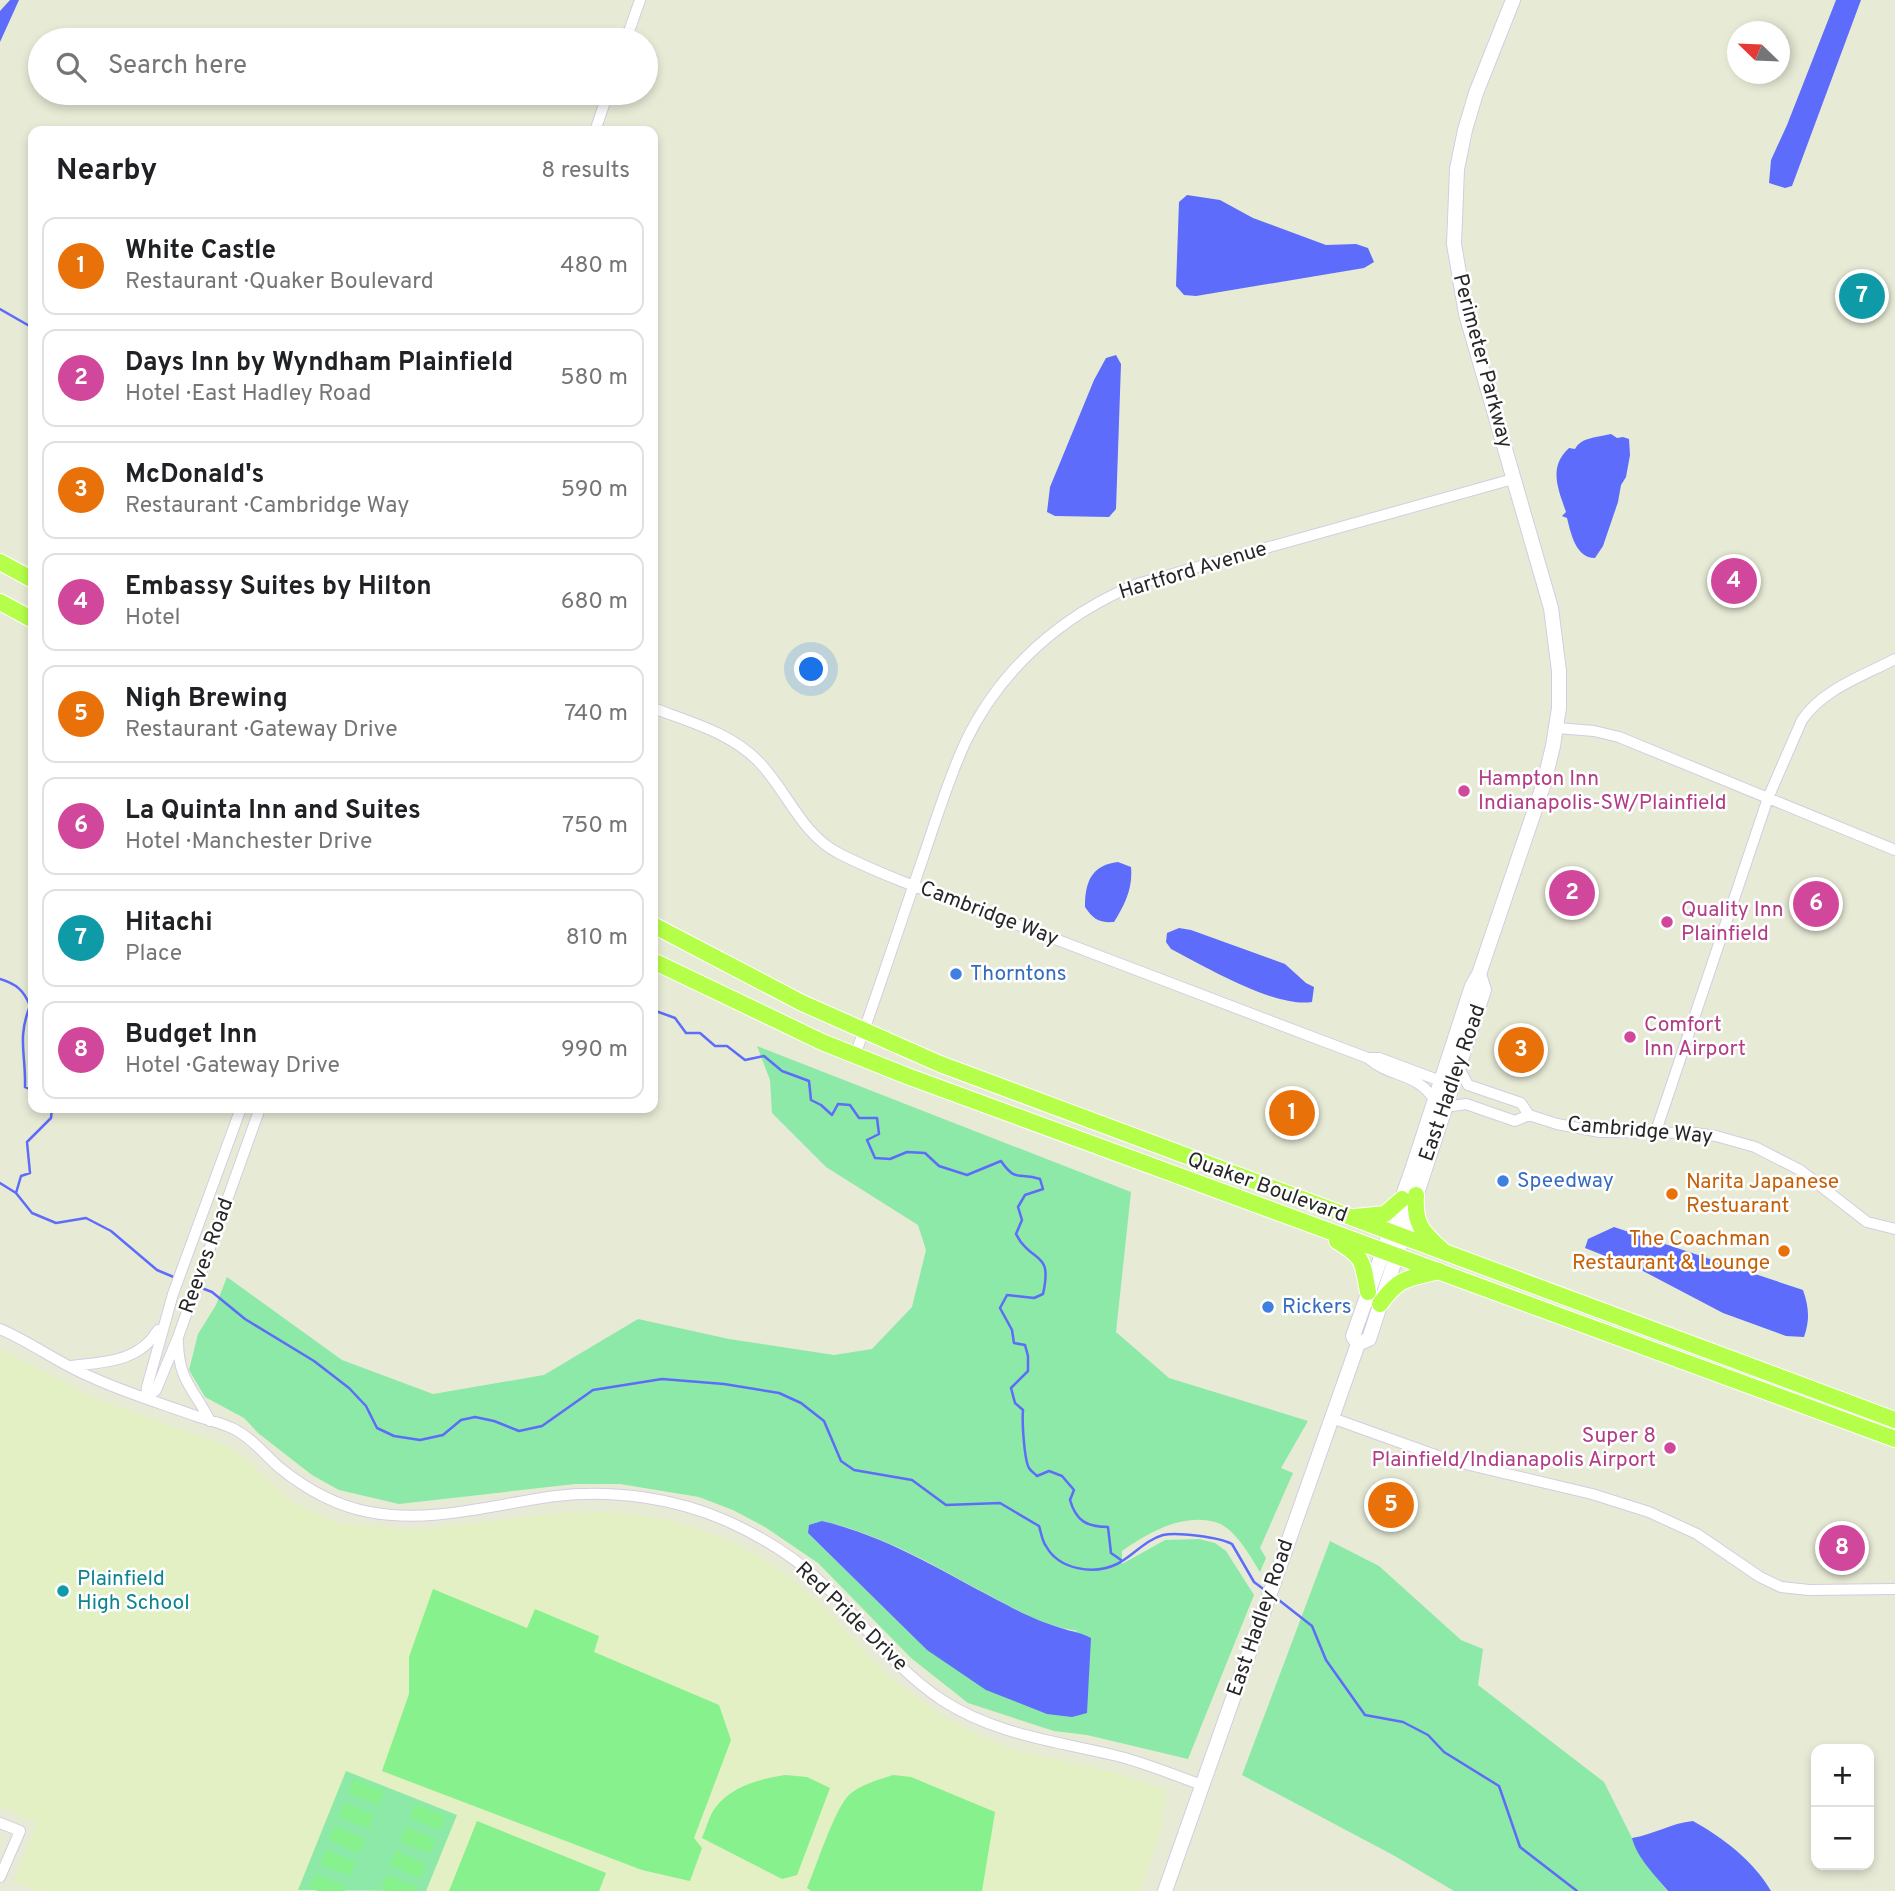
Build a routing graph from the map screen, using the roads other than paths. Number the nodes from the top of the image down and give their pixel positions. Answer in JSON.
{"nodes":[{"id":1,"x":640,"y":0,"type":"edge"},
{"id":2,"x":1513,"y":0,"type":"edge"},
{"id":3,"x":630,"y":28,"type":"edge"},
{"id":4,"x":604,"y":105,"type":"edge"},
{"id":5,"x":597,"y":126,"type":"edge"},
{"id":6,"x":1513,"y":478,"type":"junction"},
{"id":7,"x":0,"y":562,"type":"edge"},
{"id":8,"x":28,"y":577,"type":"edge"},
{"id":9,"x":0,"y":602,"type":"edge"},
{"id":10,"x":28,"y":617,"type":"edge"},
{"id":11,"x":1895,"y":659,"type":"edge"},
{"id":12,"x":658,"y":710,"type":"edge"},
{"id":13,"x":1557,"y":728,"type":"junction"},
{"id":14,"x":1768,"y":799,"type":"junction"},
{"id":15,"x":1895,"y":850,"type":"edge"},
{"id":16,"x":914,"y":885,"type":"junction"},
{"id":17,"x":658,"y":928,"type":"edge"},
{"id":18,"x":658,"y":963,"type":"edge"},
{"id":19,"x":1479,"y":974,"type":"junction"},
{"id":20,"x":864,"y":1032,"type":"junction"},
{"id":21,"x":855,"y":1055,"type":"junction"},
{"id":22,"x":1368,"y":1058,"type":"junction"},
{"id":23,"x":1458,"y":1066,"type":"junction"},
{"id":24,"x":1446,"y":1083,"type":"junction"},
{"id":25,"x":1440,"y":1104,"type":"junction"},
{"id":26,"x":239,"y":1113,"type":"edge"},
{"id":27,"x":258,"y":1113,"type":"edge"},
{"id":28,"x":1529,"y":1115,"type":"junction"},
{"id":29,"x":1656,"y":1131,"type":"junction"},
{"id":30,"x":1409,"y":1197,"type":"junction"},
{"id":31,"x":1348,"y":1217,"type":"junction"},
{"id":32,"x":1305,"y":1221,"type":"junction"},
{"id":33,"x":1895,"y":1229,"type":"edge"},
{"id":34,"x":1396,"y":1235,"type":"junction"},
{"id":35,"x":1390,"y":1253,"type":"junction"},
{"id":36,"x":1446,"y":1254,"type":"junction"},
{"id":37,"x":1439,"y":1271,"type":"junction"},
{"id":38,"x":1368,"y":1292,"type":"junction"},
{"id":39,"x":1380,"y":1304,"type":"junction"},
{"id":40,"x":165,"y":1319,"type":"junction"},
{"id":41,"x":0,"y":1329,"type":"edge"},
{"id":42,"x":178,"y":1337,"type":"junction"},
{"id":43,"x":1358,"y":1344,"type":"junction"},
{"id":44,"x":69,"y":1366,"type":"junction"},
{"id":45,"x":146,"y":1398,"type":"junction"},
{"id":46,"x":1332,"y":1418,"type":"junction"},
{"id":47,"x":1895,"y":1420,"type":"edge"},
{"id":48,"x":210,"y":1421,"type":"junction"},
{"id":49,"x":1895,"y":1439,"type":"edge"},
{"id":50,"x":1895,"y":1588,"type":"edge"},
{"id":51,"x":1202,"y":1785,"type":"junction"},
{"id":52,"x":0,"y":1823,"type":"edge"},
{"id":53,"x":0,"y":1877,"type":"edge"},
{"id":54,"x":1165,"y":1891,"type":"edge"}],
"edges":[{"from":1,"to":3,"type":"street"},
{"from":2,"to":6,"type":"street","name":"Perimeter Parkway"},
{"from":4,"to":5,"type":"street"},
{"from":6,"to":13,"type":"street","name":"East Hadley Road"},
{"from":6,"to":16,"type":"street","name":"Hartford Avenue"},
{"from":7,"to":8,"type":"main road"},
{"from":9,"to":10,"type":"main road"},
{"from":11,"to":14,"type":"street"},
{"from":12,"to":16,"type":"street","name":"Cambridge Way"},
{"from":13,"to":14,"type":"street"},
{"from":13,"to":19,"type":"street","name":"East Hadley Road"},
{"from":14,"to":15,"type":"street"},
{"from":14,"to":29,"type":"street"},
{"from":16,"to":20,"type":"street","name":"Hartford Avenue"},
{"from":16,"to":22,"type":"street","name":"Cambridge Way"},
{"from":17,"to":20,"type":"main road","name":"Quaker Boulevard"},
{"from":18,"to":21,"type":"main road","name":"Quaker Boulevard"},
{"from":19,"to":23,"type":"street","name":"East Hadley Road"},
{"from":19,"to":24,"type":"street","name":"East Hadley Road"},
{"from":20,"to":21,"type":"street","name":"Hartford Avenue"},
{"from":20,"to":31,"type":"main road","name":"Quaker Boulevard"},
{"from":21,"to":32,"type":"main road","name":"Quaker Boulevard"},
{"from":22,"to":24,"type":"street","name":"Cambridge Way"},
{"from":22,"to":25,"type":"street","name":"Cambridge Way"},
{"from":23,"to":24,"type":"street","name":"East Hadley Road"},
{"from":23,"to":28,"type":"street","name":"Cambridge Way"},
{"from":24,"to":25,"type":"street","name":"East Hadley Road"},
{"from":25,"to":28,"type":"street","name":"Cambridge Way"},
{"from":25,"to":30,"type":"street","name":"East Hadley Road"},
{"from":26,"to":40,"type":"street","name":"Reeves Road"},
{"from":27,"to":42,"type":"street","name":"Reeves Road"},
{"from":28,"to":29,"type":"street","name":"Cambridge Way"},
{"from":29,"to":33,"type":"street","name":"Cambridge Way"},
{"from":30,"to":31,"type":"main road"},
{"from":30,"to":34,"type":"street","name":"East Hadley Road"},
{"from":30,"to":36,"type":"main road"},
{"from":31,"to":34,"type":"main road","name":"Quaker Boulevard"},
{"from":32,"to":35,"type":"main road","name":"Quaker Boulevard"},
{"from":32,"to":38,"type":"main road"},
{"from":34,"to":35,"type":"street","name":"East Hadley Road"},
{"from":34,"to":36,"type":"main road","name":"Quaker Boulevard"},
{"from":35,"to":37,"type":"main road","name":"Quaker Boulevard"},
{"from":35,"to":38,"type":"street","name":"East Hadley Road"},
{"from":35,"to":39,"type":"street","name":"East Hadley Road"},
{"from":36,"to":47,"type":"main road","name":"Quaker Boulevard"},
{"from":37,"to":39,"type":"main road"},
{"from":37,"to":49,"type":"main road","name":"Quaker Boulevard"},
{"from":38,"to":43,"type":"street","name":"East Hadley Road"},
{"from":39,"to":43,"type":"street","name":"East Hadley Road"},
{"from":40,"to":44,"type":"street"},
{"from":40,"to":45,"type":"street","name":"Reeves Road"},
{"from":41,"to":44,"type":"street"},
{"from":42,"to":45,"type":"street","name":"Reeves Road"},
{"from":42,"to":48,"type":"street"},
{"from":43,"to":46,"type":"street","name":"East Hadley Road"},
{"from":44,"to":45,"type":"street"},
{"from":45,"to":48,"type":"street","name":"Red Pride Drive"},
{"from":46,"to":50,"type":"street"},
{"from":46,"to":51,"type":"street","name":"East Hadley Road"},
{"from":48,"to":51,"type":"street","name":"Red Pride Drive"},
{"from":51,"to":54,"type":"street","name":"East Hadley Road"},
{"from":52,"to":53,"type":"street"}]}
